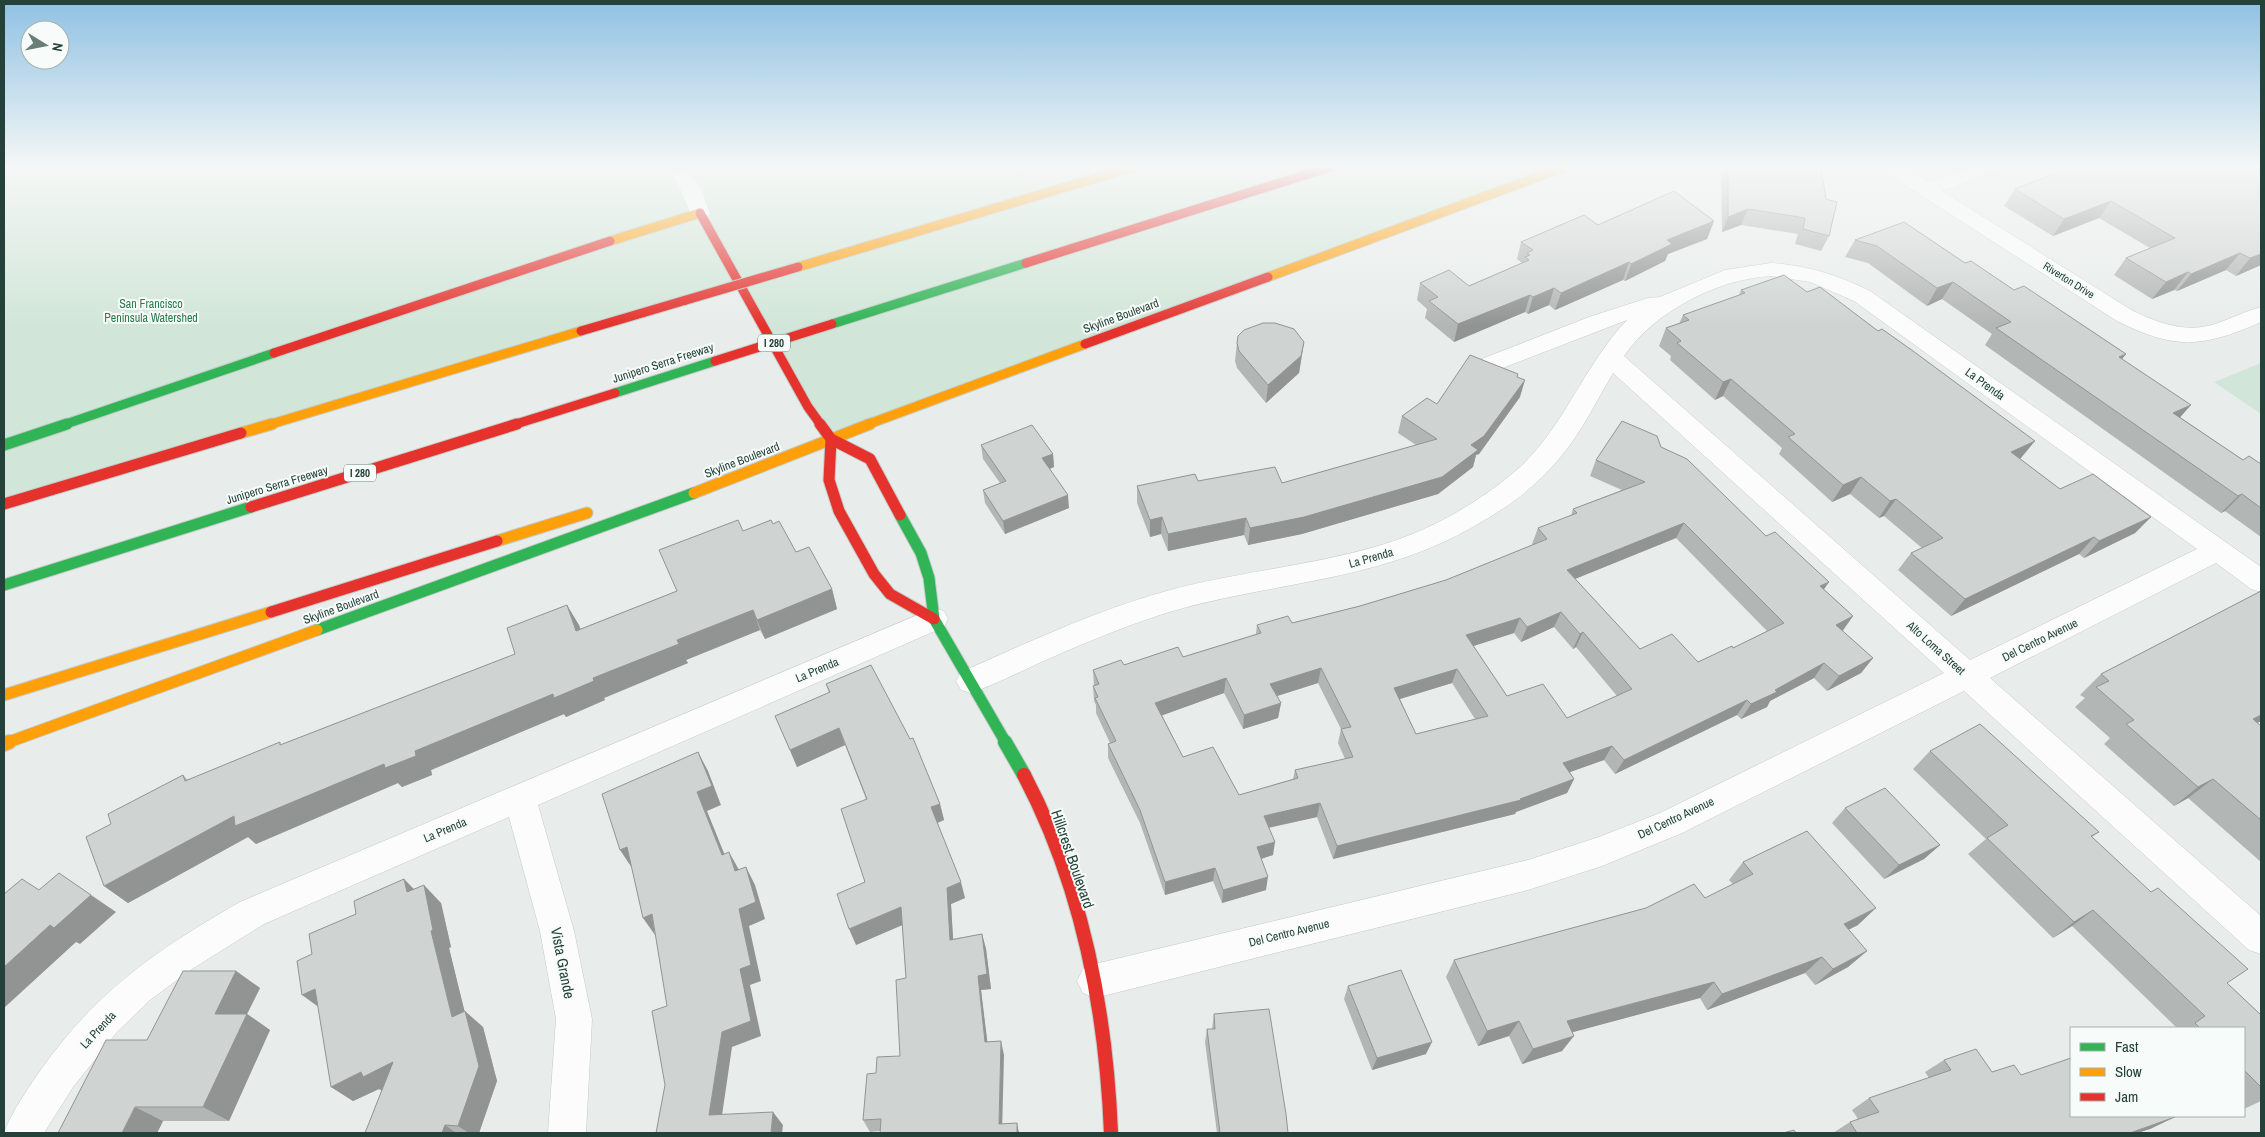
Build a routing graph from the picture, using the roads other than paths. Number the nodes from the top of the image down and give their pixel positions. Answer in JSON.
{"nodes":[{"id":1,"x":675,"y":220,"type":"edge"},
{"id":2,"x":704,"y":220,"type":"edge"},
{"id":3,"x":955,"y":220,"type":"edge"},
{"id":4,"x":1162,"y":220,"type":"edge"},
{"id":5,"x":1421,"y":220,"type":"edge"},
{"id":6,"x":1973,"y":220,"type":"edge"},
{"id":7,"x":1683,"y":295,"type":"junction"},
{"id":8,"x":2261,"y":314,"type":"edge"},
{"id":9,"x":1611,"y":358,"type":"junction"},
{"id":10,"x":1487,"y":366,"type":"edge"},
{"id":11,"x":831,"y":439,"type":"junction"},
{"id":12,"x":4,"y":445,"type":"edge"},
{"id":13,"x":662,"y":493,"type":"dead end"},
{"id":14,"x":688,"y":495,"type":"junction"},
{"id":15,"x":4,"y":504,"type":"edge"},
{"id":16,"x":597,"y":510,"type":"dead end"},
{"id":17,"x":2218,"y":550,"type":"junction"},
{"id":18,"x":2261,"y":581,"type":"edge"},
{"id":19,"x":4,"y":586,"type":"edge"},
{"id":20,"x":934,"y":619,"type":"junction"},
{"id":21,"x":1967,"y":676,"type":"junction"},
{"id":22,"x":971,"y":681,"type":"junction"},
{"id":23,"x":4,"y":694,"type":"edge"},
{"id":24,"x":4,"y":744,"type":"edge"},
{"id":25,"x":520,"y":797,"type":"junction"},
{"id":26,"x":2261,"y":938,"type":"edge"},
{"id":27,"x":1095,"y":981,"type":"junction"},
{"id":28,"x":23,"y":1133,"type":"edge"},
{"id":29,"x":567,"y":1133,"type":"edge"},
{"id":30,"x":1111,"y":1133,"type":"edge"}],
"edges":[{"from":1,"to":12,"type":"main road"},
{"from":2,"to":11,"type":"main road","name":"Hillcrest Boulevard"},
{"from":3,"to":15,"type":"main road","bridge":true},
{"from":4,"to":19,"type":"main road","name":"Junipero Serra Freeway","number":"I 280","bridge":true},
{"from":5,"to":11,"type":"main road","name":"Skyline Boulevard"},
{"from":6,"to":8,"type":"street","name":"Riverton Drive"},
{"from":7,"to":9,"type":"street","name":"La Prenda"},
{"from":7,"to":10,"type":"street","name":"La Prenda"},
{"from":7,"to":17,"type":"street","name":"La Prenda"},
{"from":9,"to":21,"type":"street","name":"Alto Loma Street"},
{"from":9,"to":22,"type":"street","name":"La Prenda"},
{"from":11,"to":14,"type":"main road","name":"Skyline Boulevard"},
{"from":11,"to":20,"type":"main road","name":"Hillcrest Boulevard"},
{"from":11,"to":20,"type":"main road","name":"Hillcrest Boulevard"},
{"from":13,"to":14,"type":"main road","name":"Skyline Boulevard"},
{"from":14,"to":24,"type":"main road","name":"Skyline Boulevard"},
{"from":16,"to":23,"type":"main road","name":"Skyline Boulevard"},
{"from":17,"to":18,"type":"street","name":"La Prenda"},
{"from":17,"to":21,"type":"street","name":"Del Centro Avenue"},
{"from":20,"to":22,"type":"main road","name":"Hillcrest Boulevard"},
{"from":20,"to":25,"type":"street","name":"La Prenda"},
{"from":21,"to":26,"type":"street","name":"Alto Loma Street"},
{"from":21,"to":27,"type":"street","name":"Del Centro Avenue"},
{"from":22,"to":27,"type":"main road","name":"Hillcrest Boulevard"},
{"from":25,"to":28,"type":"street","name":"La Prenda"},
{"from":25,"to":29,"type":"street","name":"Vista Grande"},
{"from":27,"to":30,"type":"main road","name":"Hillcrest Boulevard"}]}
